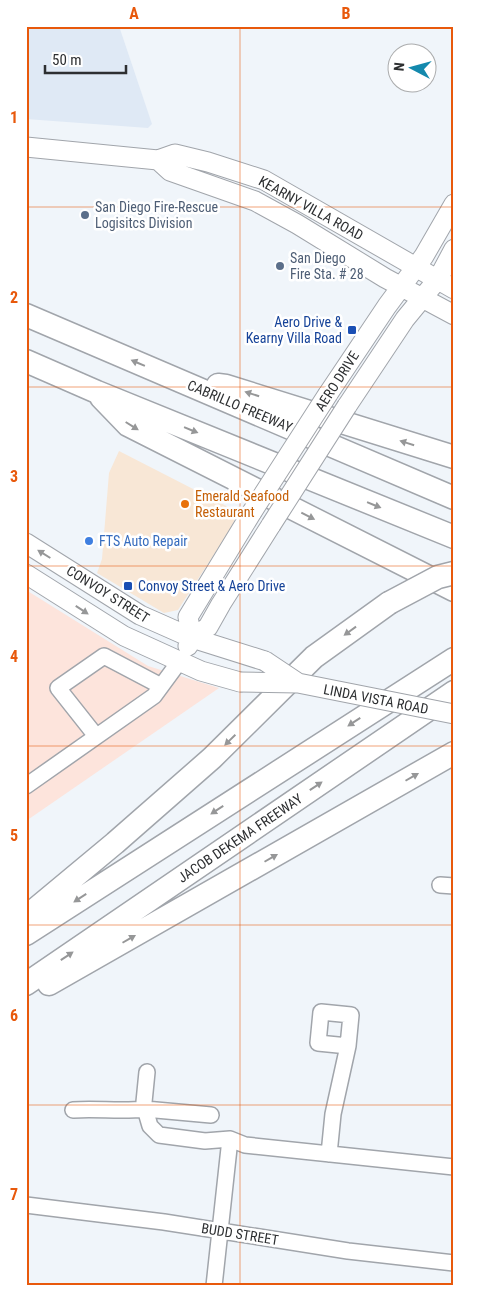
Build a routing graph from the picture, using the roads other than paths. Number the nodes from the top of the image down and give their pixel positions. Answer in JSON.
{"nodes":[{"id":1,"x":26,"y":147,"type":"edge"},
{"id":2,"x":158,"y":160,"type":"junction"},
{"id":3,"x":454,"y":204,"type":"edge"},
{"id":4,"x":454,"y":249,"type":"edge"},
{"id":5,"x":416,"y":268,"type":"junction"},
{"id":6,"x":438,"y":279,"type":"junction"},
{"id":7,"x":402,"y":288,"type":"junction"},
{"id":8,"x":454,"y":289,"type":"edge"},
{"id":9,"x":422,"y":299,"type":"junction"},
{"id":10,"x":26,"y":315,"type":"edge"},
{"id":11,"x":454,"y":315,"type":"edge"},
{"id":12,"x":26,"y":361,"type":"edge"},
{"id":13,"x":183,"y":382,"type":"junction"},
{"id":14,"x":97,"y":392,"type":"junction"},
{"id":15,"x":454,"y":457,"type":"edge"},
{"id":16,"x":454,"y":498,"type":"edge"},
{"id":17,"x":454,"y":537,"type":"edge"},
{"id":18,"x":26,"y":543,"type":"edge"},
{"id":19,"x":454,"y":572,"type":"edge"},
{"id":20,"x":26,"y":574,"type":"edge"},
{"id":21,"x":454,"y":590,"type":"edge"},
{"id":22,"x":192,"y":638,"type":"junction"},
{"id":23,"x":454,"y":659,"type":"edge"},
{"id":24,"x":178,"y":662,"type":"junction"},
{"id":25,"x":298,"y":684,"type":"junction"},
{"id":26,"x":161,"y":686,"type":"junction"},
{"id":27,"x":454,"y":692,"type":"edge"},
{"id":28,"x":454,"y":714,"type":"edge"},
{"id":29,"x":96,"y":736,"type":"junction"},
{"id":30,"x":454,"y":753,"type":"edge"},
{"id":31,"x":26,"y":786,"type":"edge"},
{"id":32,"x":26,"y":917,"type":"edge"},
{"id":33,"x":26,"y":934,"type":"edge"},
{"id":34,"x":26,"y":984,"type":"edge"},
{"id":35,"x":26,"y":997,"type":"edge"},
{"id":36,"x":348,"y":1046,"type":"dead end"},
{"id":37,"x":147,"y":1072,"type":"dead end"},
{"id":38,"x":145,"y":1109,"type":"junction"},
{"id":39,"x":73,"y":1110,"type":"dead end"},
{"id":40,"x":211,"y":1115,"type":"dead end"},
{"id":41,"x":230,"y":1139,"type":"junction"},
{"id":42,"x":328,"y":1154,"type":"junction"},
{"id":43,"x":454,"y":1167,"type":"edge"},
{"id":44,"x":26,"y":1204,"type":"edge"},
{"id":45,"x":220,"y":1231,"type":"junction"},
{"id":46,"x":454,"y":1263,"type":"edge"},
{"id":47,"x":214,"y":1286,"type":"edge"}],
"edges":[{"from":1,"to":2,"type":"main road","name":"KEARNY VILLA ROAD"},
{"from":2,"to":5,"type":"main road","name":"KEARNY VILLA ROAD"},
{"from":2,"to":7,"type":"main road","name":"KEARNY VILLA ROAD"},
{"from":3,"to":5,"type":"main road","name":"AERO DRIVE"},
{"from":4,"to":6,"type":"main road","name":"AERO DRIVE"},
{"from":5,"to":6,"type":"main road","name":"KEARNY VILLA ROAD"},
{"from":5,"to":7,"type":"main road","name":"AERO DRIVE"},
{"from":6,"to":8,"type":"main road","name":"KEARNY VILLA ROAD"},
{"from":6,"to":9,"type":"main road","name":"AERO DRIVE"},
{"from":7,"to":9,"type":"main road","name":"KEARNY VILLA ROAD"},
{"from":7,"to":22,"type":"main road","name":"AERO DRIVE","bridge":true},
{"from":9,"to":11,"type":"main road","name":"KEARNY VILLA ROAD"},
{"from":9,"to":22,"type":"main road","name":"AERO DRIVE","bridge":true},
{"from":13,"to":10,"type":"highway","name":"CABRILLO FREEWAY","one_way":true},
{"from":12,"to":14,"type":"highway"},
{"from":15,"to":13,"type":"highway","one_way":true},
{"from":13,"to":16,"type":"highway","name":"CABRILLO FREEWAY"},
{"from":14,"to":17,"type":"highway","one_way":true},
{"from":14,"to":21,"type":"highway","one_way":true},
{"from":22,"to":18,"type":"main road","name":"CONVOY STREET","one_way":true},
{"from":19,"to":32,"type":"highway","one_way":true,"bridge":true},
{"from":20,"to":24,"type":"main road","name":"CONVOY STREET","one_way":true},
{"from":22,"to":24,"type":"main road","name":"AERO DRIVE"},
{"from":22,"to":25,"type":"main road","name":"LINDA VISTA ROAD","bridge":true},
{"from":23,"to":33,"type":"highway","one_way":true},
{"from":24,"to":25,"type":"main road","name":"LINDA VISTA ROAD","bridge":true},
{"from":24,"to":26,"type":"street"},
{"from":25,"to":28,"type":"main road","name":"LINDA VISTA ROAD","bridge":true},
{"from":26,"to":29,"type":"street"},
{"from":26,"to":29,"type":"street"},
{"from":34,"to":27,"type":"highway","name":"JACOB DEKEMA FREEWAY","one_way":true},
{"from":29,"to":31,"type":"street"},
{"from":35,"to":30,"type":"highway","one_way":true},
{"from":36,"to":42,"type":"street"},
{"from":37,"to":38,"type":"street"},
{"from":38,"to":39,"type":"street"},
{"from":38,"to":40,"type":"street"},
{"from":38,"to":41,"type":"street"},
{"from":41,"to":42,"type":"street"},
{"from":41,"to":45,"type":"street"},
{"from":42,"to":43,"type":"street"},
{"from":44,"to":45,"type":"street","name":"BUDD STREET"},
{"from":45,"to":46,"type":"street","name":"BUDD STREET"},
{"from":45,"to":47,"type":"street"}]}
